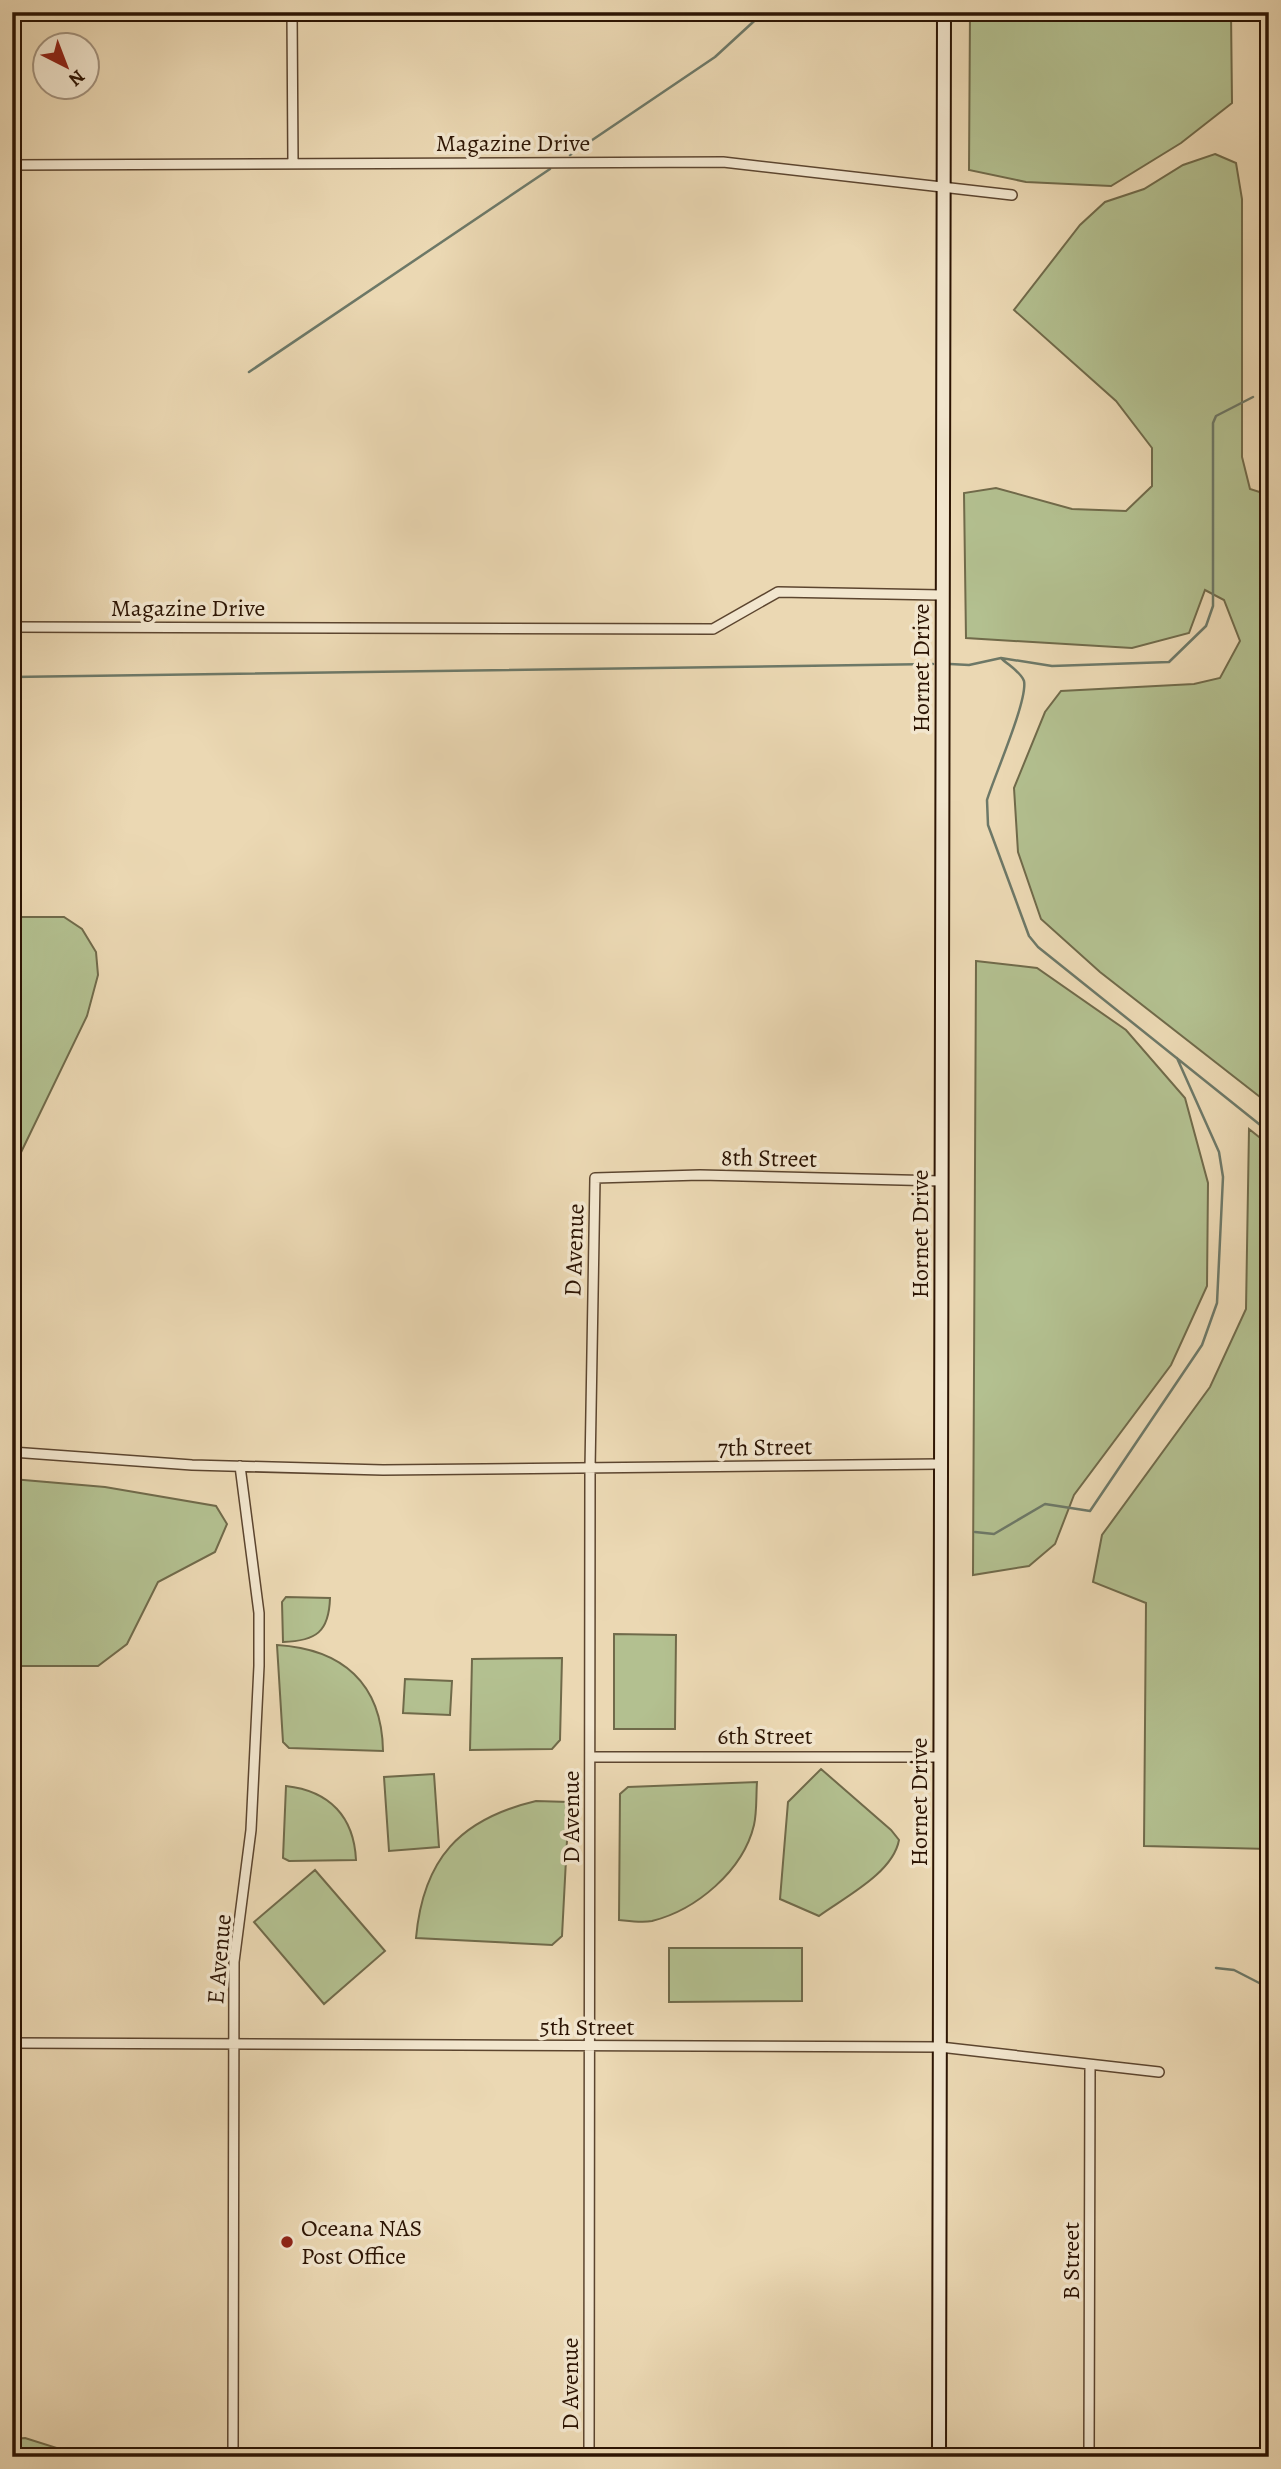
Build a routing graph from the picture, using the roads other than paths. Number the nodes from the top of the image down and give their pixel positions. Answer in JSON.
{"nodes":[{"id":1,"x":292,"y":12,"type":"edge"},
{"id":2,"x":944,"y":12,"type":"edge"},
{"id":3,"x":293,"y":163,"type":"junction"},
{"id":4,"x":12,"y":165,"type":"edge"},
{"id":5,"x":943,"y":186,"type":"junction"},
{"id":6,"x":1012,"y":195,"type":"dead end"},
{"id":7,"x":942,"y":595,"type":"junction"},
{"id":8,"x":12,"y":626,"type":"edge"},
{"id":9,"x":595,"y":1178,"type":"joint"},
{"id":10,"x":941,"y":1181,"type":"junction"},
{"id":11,"x":12,"y":1452,"type":"edge"},
{"id":12,"x":939,"y":1464,"type":"junction"},
{"id":13,"x":240,"y":1466,"type":"junction"},
{"id":14,"x":590,"y":1469,"type":"junction"},
{"id":15,"x":590,"y":1757,"type":"junction"},
{"id":16,"x":940,"y":1757,"type":"junction"},
{"id":17,"x":12,"y":2043,"type":"edge"},
{"id":18,"x":234,"y":2046,"type":"junction"},
{"id":19,"x":588,"y":2046,"type":"junction"},
{"id":20,"x":940,"y":2047,"type":"junction"},
{"id":21,"x":1090,"y":2065,"type":"junction"},
{"id":22,"x":1159,"y":2072,"type":"dead end"},
{"id":23,"x":233,"y":2457,"type":"edge"},
{"id":24,"x":589,"y":2457,"type":"edge"},
{"id":25,"x":939,"y":2457,"type":"edge"},
{"id":26,"x":1089,"y":2457,"type":"edge"}],
"edges":[{"from":1,"to":3,"type":"street"},
{"from":2,"to":5,"type":"main road","name":"Hornet Drive"},
{"from":3,"to":4,"type":"street","name":"Magazine Drive"},
{"from":3,"to":5,"type":"street","name":"Magazine Drive"},
{"from":5,"to":6,"type":"street","name":"Magazine Drive"},
{"from":5,"to":7,"type":"main road","name":"Hornet Drive"},
{"from":7,"to":8,"type":"street","name":"Magazine Drive"},
{"from":7,"to":10,"type":"main road","name":"Hornet Drive"},
{"from":9,"to":10,"type":"street","name":"8th Street"},
{"from":9,"to":14,"type":"street","name":"D Avenue"},
{"from":10,"to":12,"type":"main road","name":"Hornet Drive"},
{"from":11,"to":13,"type":"street","name":"7th Street"},
{"from":12,"to":14,"type":"street","name":"7th Street"},
{"from":12,"to":16,"type":"main road","name":"Hornet Drive"},
{"from":13,"to":14,"type":"street","name":"7th Street"},
{"from":13,"to":18,"type":"street","name":"E Avenue"},
{"from":14,"to":15,"type":"street","name":"D Avenue"},
{"from":15,"to":16,"type":"street","name":"6th Street"},
{"from":15,"to":19,"type":"street","name":"D Avenue"},
{"from":16,"to":20,"type":"main road","name":"Hornet Drive"},
{"from":17,"to":18,"type":"street","name":"5th Street"},
{"from":18,"to":19,"type":"street","name":"5th Street"},
{"from":18,"to":23,"type":"street","name":"E Avenue"},
{"from":19,"to":20,"type":"street","name":"5th Street"},
{"from":19,"to":24,"type":"street","name":"D Avenue"},
{"from":20,"to":21,"type":"street","name":"5th Street"},
{"from":20,"to":25,"type":"main road","name":"Hornet Drive"},
{"from":21,"to":22,"type":"street","name":"5th Street"},
{"from":21,"to":26,"type":"street","name":"B Street"}]}
